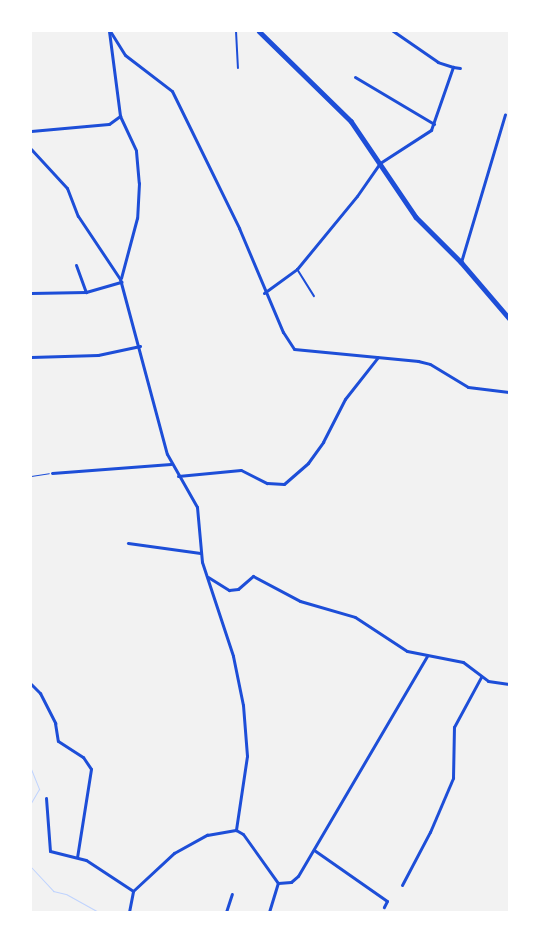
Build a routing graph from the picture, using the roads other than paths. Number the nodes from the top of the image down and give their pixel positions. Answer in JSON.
{"nodes":[{"id":1,"x":110,"y":31,"type":"edge"},
{"id":2,"x":236,"y":31,"type":"edge"},
{"id":3,"x":259,"y":31,"type":"edge"},
{"id":4,"x":393,"y":31,"type":"edge"},
{"id":5,"x":453,"y":67,"type":"junction"},
{"id":6,"x":238,"y":68,"type":"dead end"},
{"id":7,"x":460,"y":68,"type":"dead end"},
{"id":8,"x":355,"y":78,"type":"dead end"},
{"id":9,"x":505,"y":114,"type":"dead end"},
{"id":10,"x":120,"y":116,"type":"junction"},
{"id":11,"x":434,"y":124,"type":"junction"},
{"id":12,"x":31,"y":132,"type":"edge"},
{"id":13,"x":31,"y":149,"type":"edge"},
{"id":14,"x":380,"y":163,"type":"junction"},
{"id":15,"x":461,"y":262,"type":"junction"},
{"id":16,"x":76,"y":265,"type":"dead end"},
{"id":17,"x":297,"y":269,"type":"junction"},
{"id":18,"x":121,"y":280,"type":"junction"},
{"id":19,"x":86,"y":292,"type":"junction"},
{"id":20,"x":31,"y":293,"type":"edge"},
{"id":21,"x":264,"y":293,"type":"junction"},
{"id":22,"x":314,"y":296,"type":"dead end"},
{"id":23,"x":509,"y":318,"type":"edge"},
{"id":24,"x":140,"y":346,"type":"junction"},
{"id":25,"x":31,"y":357,"type":"edge"},
{"id":26,"x":378,"y":358,"type":"junction"},
{"id":27,"x":509,"y":392,"type":"edge"},
{"id":28,"x":171,"y":464,"type":"junction"},
{"id":29,"x":52,"y":473,"type":"road end"},
{"id":30,"x":178,"y":476,"type":"junction"},
{"id":31,"x":128,"y":543,"type":"dead end"},
{"id":32,"x":200,"y":553,"type":"junction"},
{"id":33,"x":207,"y":576,"type":"junction"},
{"id":34,"x":427,"y":656,"type":"junction"},
{"id":35,"x":480,"y":677,"type":"junction"},
{"id":36,"x":31,"y":684,"type":"edge"},
{"id":37,"x":509,"y":684,"type":"edge"},
{"id":38,"x":46,"y":798,"type":"dead end"},
{"id":39,"x":236,"y":830,"type":"junction"},
{"id":40,"x":314,"y":850,"type":"junction"},
{"id":41,"x":77,"y":857,"type":"junction"},
{"id":42,"x":278,"y":883,"type":"junction"},
{"id":43,"x":402,"y":884,"type":"dead end"},
{"id":44,"x":133,"y":891,"type":"junction"},
{"id":45,"x":232,"y":894,"type":"dead end"},
{"id":46,"x":384,"y":906,"type":"dead end"},
{"id":47,"x":130,"y":912,"type":"edge"},
{"id":48,"x":226,"y":912,"type":"edge"},
{"id":49,"x":269,"y":912,"type":"edge"}],
"edges":[{"from":1,"to":10,"type":"street"},
{"from":1,"to":21,"type":"street"},
{"from":2,"to":6,"type":"lane"},
{"from":3,"to":14,"type":"main road"},
{"from":4,"to":5,"type":"street"},
{"from":5,"to":7,"type":"street"},
{"from":5,"to":11,"type":"street"},
{"from":8,"to":11,"type":"street"},
{"from":9,"to":15,"type":"street"},
{"from":10,"to":12,"type":"street"},
{"from":10,"to":18,"type":"street"},
{"from":11,"to":14,"type":"street"},
{"from":13,"to":18,"type":"street"},
{"from":14,"to":15,"type":"main road"},
{"from":14,"to":17,"type":"street"},
{"from":15,"to":23,"type":"main road"},
{"from":16,"to":19,"type":"street"},
{"from":17,"to":21,"type":"street"},
{"from":17,"to":22,"type":"lane"},
{"from":18,"to":19,"type":"street"},
{"from":18,"to":24,"type":"street"},
{"from":19,"to":20,"type":"street"},
{"from":21,"to":26,"type":"street"},
{"from":24,"to":25,"type":"street"},
{"from":24,"to":28,"type":"street"},
{"from":26,"to":27,"type":"street"},
{"from":26,"to":30,"type":"street"},
{"from":28,"to":29,"type":"street"},
{"from":28,"to":30,"type":"street"},
{"from":30,"to":32,"type":"street"},
{"from":31,"to":32,"type":"street"},
{"from":32,"to":33,"type":"street"},
{"from":33,"to":34,"type":"street"},
{"from":33,"to":39,"type":"street"},
{"from":34,"to":35,"type":"street"},
{"from":34,"to":40,"type":"street"},
{"from":35,"to":37,"type":"street"},
{"from":35,"to":43,"type":"street"},
{"from":36,"to":41,"type":"street"},
{"from":38,"to":41,"type":"street"},
{"from":39,"to":42,"type":"street"},
{"from":39,"to":44,"type":"street"},
{"from":40,"to":42,"type":"street"},
{"from":40,"to":46,"type":"street"},
{"from":41,"to":44,"type":"street"},
{"from":42,"to":49,"type":"street"},
{"from":44,"to":47,"type":"street"},
{"from":45,"to":48,"type":"street"}]}
